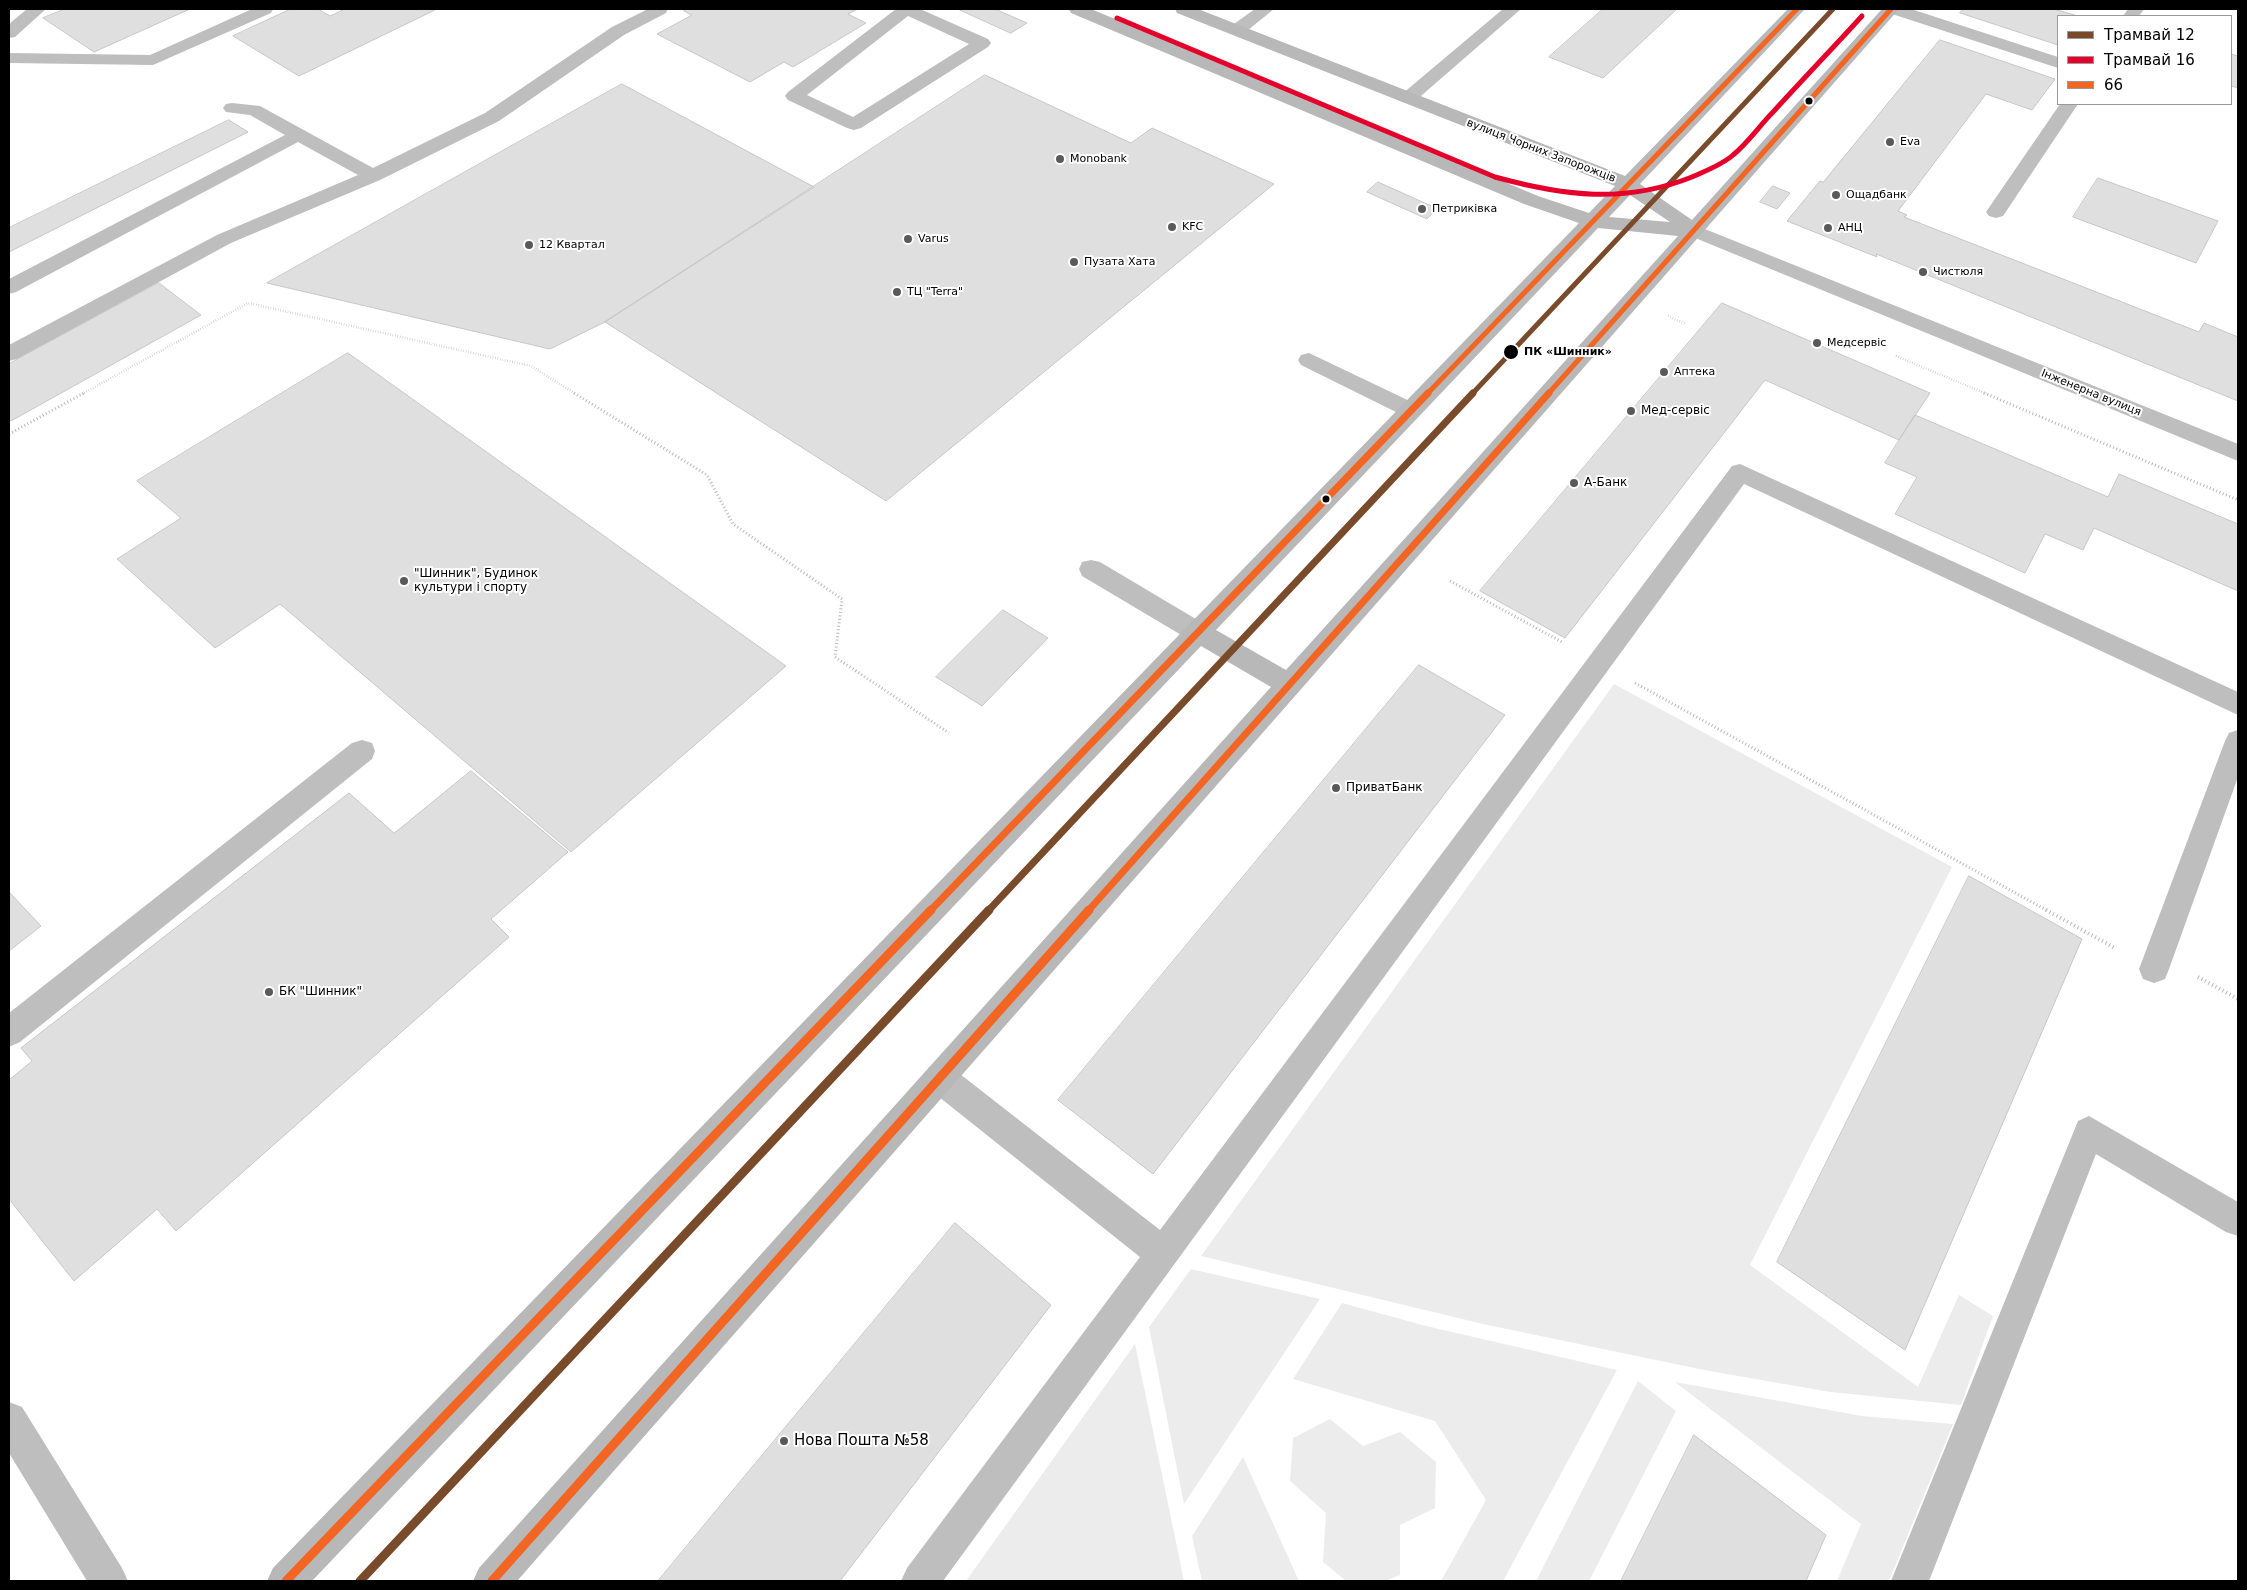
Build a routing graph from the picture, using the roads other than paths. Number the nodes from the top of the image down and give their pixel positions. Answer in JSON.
{"nodes":[{"id":1,"x":38,"y":9,"type":"edge"},
{"id":2,"x":265,"y":9,"type":"edge"},
{"id":3,"x":660,"y":9,"type":"edge"},
{"id":4,"x":906,"y":9,"type":"edge"},
{"id":5,"x":1077,"y":9,"type":"edge"},
{"id":6,"x":1183,"y":9,"type":"edge"},
{"id":7,"x":1266,"y":9,"type":"edge"},
{"id":8,"x":1513,"y":9,"type":"edge"},
{"id":9,"x":1797,"y":9,"type":"edge"},
{"id":10,"x":1893,"y":9,"type":"edge"},
{"id":11,"x":1201,"y":16,"type":"junction"},
{"id":12,"x":1237,"y":30,"type":"junction"},
{"id":13,"x":9,"y":33,"type":"edge"},
{"id":14,"x":1162,"y":45,"type":"junction"},
{"id":15,"x":9,"y":58,"type":"edge"},
{"id":16,"x":2057,"y":63,"type":"edge"},
{"id":17,"x":1408,"y":98,"type":"junction"},
{"id":18,"x":2068,"y":105,"type":"edge"},
{"id":19,"x":232,"y":108,"type":"dead end"},
{"id":20,"x":298,"y":135,"type":"junction"},
{"id":21,"x":373,"y":176,"type":"junction"},
{"id":22,"x":1626,"y":184,"type":"junction"},
{"id":23,"x":1996,"y":212,"type":"dead end"},
{"id":24,"x":1592,"y":221,"type":"junction"},
{"id":25,"x":1694,"y":231,"type":"junction"},
{"id":26,"x":9,"y":287,"type":"edge"},
{"id":27,"x":9,"y":354,"type":"edge"},
{"id":28,"x":1309,"y":360,"type":"dead end"},
{"id":29,"x":1410,"y":410,"type":"junction"},
{"id":30,"x":2238,"y":453,"type":"edge"},
{"id":31,"x":1092,"y":569,"type":"dead end"},
{"id":32,"x":1197,"y":632,"type":"junction"},
{"id":33,"x":1290,"y":685,"type":"junction"},
{"id":34,"x":2238,"y":704,"type":"edge"},
{"id":35,"x":2238,"y":741,"type":"edge"},
{"id":36,"x":362,"y":750,"type":"dead end"},
{"id":37,"x":2154,"y":969,"type":"road end"},
{"id":38,"x":9,"y":1032,"type":"edge"},
{"id":39,"x":940,"y":1078,"type":"junction"},
{"id":40,"x":2238,"y":1220,"type":"edge"},
{"id":41,"x":1162,"y":1253,"type":"junction"},
{"id":42,"x":9,"y":1420,"type":"edge"},
{"id":43,"x":109,"y":1581,"type":"edge"},
{"id":44,"x":286,"y":1581,"type":"edge"},
{"id":45,"x":492,"y":1581,"type":"edge"},
{"id":46,"x":920,"y":1581,"type":"edge"},
{"id":47,"x":1910,"y":1581,"type":"edge"}],
"edges":[{"from":1,"to":13,"type":"street"},
{"from":2,"to":15,"type":"street"},
{"from":3,"to":21,"type":"street"},
{"from":4,"to":4,"type":"street"},
{"from":5,"to":14,"type":"main road"},
{"from":6,"to":11,"type":"main road","name":"вулиця Чорних Запорожців"},
{"from":7,"to":12,"type":"street"},
{"from":8,"to":17,"type":"street"},
{"from":9,"to":22,"type":"main road"},
{"from":10,"to":16,"type":"street"},
{"from":10,"to":25,"type":"main road"},
{"from":11,"to":12,"type":"main road","name":"вулиця Чорних Запорожців"},
{"from":11,"to":14,"type":"main road"},
{"from":12,"to":17,"type":"main road","name":"вулиця Чорних Запорожців"},
{"from":14,"to":24,"type":"main road"},
{"from":17,"to":22,"type":"main road","name":"вулиця Чорних Запорожців"},
{"from":18,"to":23,"type":"street"},
{"from":19,"to":20,"type":"street"},
{"from":20,"to":21,"type":"street"},
{"from":20,"to":26,"type":"street"},
{"from":21,"to":27,"type":"street"},
{"from":22,"to":24,"type":"main road"},
{"from":22,"to":25,"type":"main road","name":"вулиця Чорних Запорожців"},
{"from":24,"to":25,"type":"main road"},
{"from":24,"to":29,"type":"main road"},
{"from":25,"to":30,"type":"street","name":"Інженерна вулиця"},
{"from":25,"to":33,"type":"main road"},
{"from":28,"to":29,"type":"street"},
{"from":29,"to":32,"type":"main road"},
{"from":31,"to":32,"type":"street"},
{"from":32,"to":33,"type":"main road"},
{"from":32,"to":44,"type":"main road"},
{"from":33,"to":39,"type":"main road"},
{"from":34,"to":41,"type":"street"},
{"from":35,"to":37,"type":"street"},
{"from":36,"to":38,"type":"street"},
{"from":39,"to":41,"type":"street"},
{"from":39,"to":45,"type":"main road"},
{"from":40,"to":47,"type":"street"},
{"from":41,"to":46,"type":"street"},
{"from":42,"to":43,"type":"street"}]}
